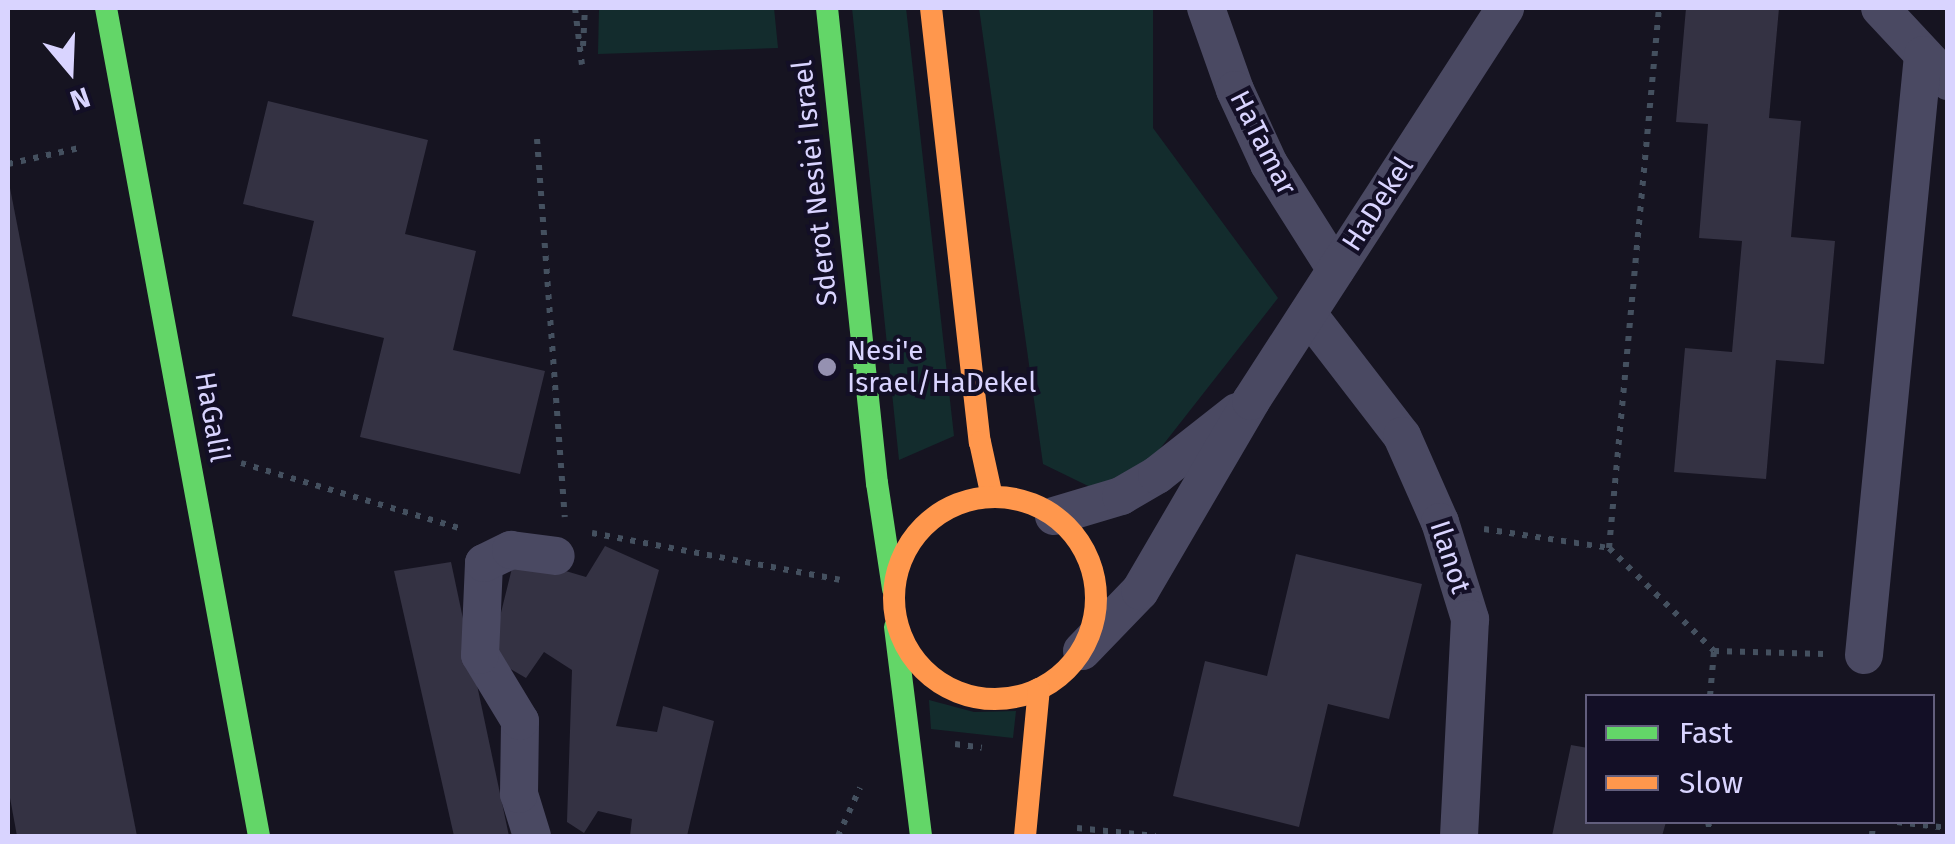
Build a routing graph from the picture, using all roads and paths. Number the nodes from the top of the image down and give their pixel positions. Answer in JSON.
{"nodes":[{"id":1,"x":575,"y":8,"type":"edge"},
{"id":2,"x":585,"y":8,"type":"edge"},
{"id":3,"x":827,"y":8,"type":"edge"},
{"id":4,"x":931,"y":8,"type":"edge"},
{"id":5,"x":1206,"y":8,"type":"edge"},
{"id":6,"x":1505,"y":8,"type":"edge"},
{"id":7,"x":1659,"y":8,"type":"edge"},
{"id":8,"x":1880,"y":8,"type":"edge"},
{"id":9,"x":106,"y":9,"type":"edge"},
{"id":10,"x":1935,"y":68,"type":"edge"},
{"id":11,"x":130,"y":136,"type":"junction"},
{"id":12,"x":537,"y":139,"type":"dead end"},
{"id":13,"x":8,"y":164,"type":"edge"},
{"id":14,"x":1336,"y":270,"type":"junction"},
{"id":15,"x":1308,"y":314,"type":"junction"},
{"id":16,"x":1251,"y":401,"type":"junction"},
{"id":17,"x":187,"y":447,"type":"junction"},
{"id":18,"x":992,"y":497,"type":"junction"},
{"id":19,"x":1054,"y":516,"type":"junction"},
{"id":20,"x":1440,"y":522,"type":"junction"},
{"id":21,"x":464,"y":529,"type":"dead end"},
{"id":22,"x":561,"y":542,"type":"junction"},
{"id":23,"x":1609,"y":548,"type":"junction"},
{"id":24,"x":834,"y":581,"type":"dead end"},
{"id":25,"x":894,"y":589,"type":"junction"},
{"id":26,"x":894,"y":614,"type":"junction"},
{"id":27,"x":1082,"y":651,"type":"junction"},
{"id":28,"x":1714,"y":651,"type":"junction"},
{"id":29,"x":1864,"y":654,"type":"joint"},
{"id":30,"x":1039,"y":689,"type":"junction"},
{"id":31,"x":1710,"y":694,"type":"edge"},
{"id":32,"x":944,"y":742,"type":"dead end"},
{"id":33,"x":992,"y":750,"type":"dead end"},
{"id":34,"x":1914,"y":824,"type":"edge"},
{"id":35,"x":1948,"y":828,"type":"edge"},
{"id":36,"x":1025,"y":830,"type":"edge"},
{"id":37,"x":260,"y":836,"type":"edge"},
{"id":38,"x":532,"y":836,"type":"edge"},
{"id":39,"x":921,"y":836,"type":"edge"},
{"id":40,"x":1156,"y":836,"type":"edge"},
{"id":41,"x":1458,"y":836,"type":"edge"}],
"edges":[{"from":1,"to":2,"type":"path"},
{"from":3,"to":25,"type":"main road","name":"Sderot Nesiei Israel"},
{"from":4,"to":18,"type":"main road"},
{"from":5,"to":14,"type":"street","name":"HaTamar"},
{"from":6,"to":14,"type":"street","name":"HaDekel"},
{"from":7,"to":23,"type":"path"},
{"from":8,"to":10,"type":"street"},
{"from":9,"to":11,"type":"main road","name":"HaGalil"},
{"from":10,"to":29,"type":"street"},
{"from":11,"to":13,"type":"path"},
{"from":11,"to":17,"type":"main road","name":"HaGalil"},
{"from":12,"to":22,"type":"path"},
{"from":14,"to":15,"type":"street","name":"HaDekel"},
{"from":15,"to":16,"type":"street","name":"HaDekel"},
{"from":15,"to":20,"type":"street","name":"Ilanot"},
{"from":16,"to":19,"type":"street","name":"HaDekel"},
{"from":16,"to":27,"type":"street","name":"HaDekel"},
{"from":17,"to":21,"type":"path"},
{"from":17,"to":37,"type":"main road","name":"HaGalil"},
{"from":18,"to":19,"type":"main road"},
{"from":18,"to":25,"type":"main road"},
{"from":19,"to":27,"type":"main road"},
{"from":20,"to":23,"type":"path"},
{"from":20,"to":41,"type":"street","name":"Ilanot"},
{"from":22,"to":24,"type":"path"},
{"from":22,"to":38,"type":"street"},
{"from":23,"to":28,"type":"path"},
{"from":25,"to":26,"type":"main road"},
{"from":26,"to":30,"type":"main road"},
{"from":26,"to":39,"type":"main road"},
{"from":27,"to":30,"type":"main road"},
{"from":28,"to":29,"type":"path"},
{"from":28,"to":31,"type":"path"},
{"from":30,"to":36,"type":"main road"},
{"from":32,"to":33,"type":"path"},
{"from":34,"to":35,"type":"path"},
{"from":36,"to":40,"type":"path"}]}
